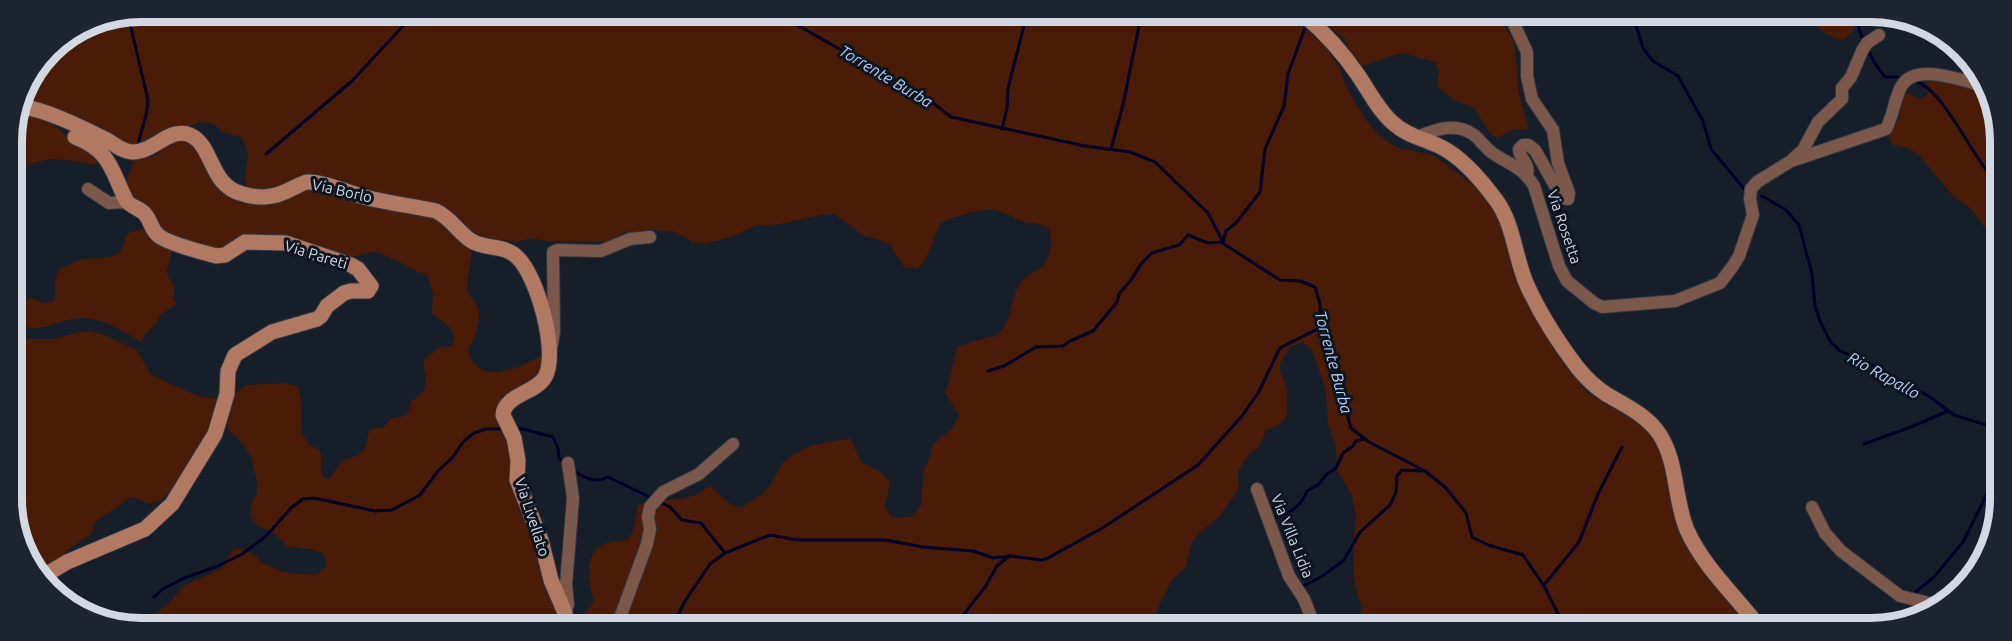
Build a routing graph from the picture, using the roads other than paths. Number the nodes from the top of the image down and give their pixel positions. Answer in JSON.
{"nodes":[{"id":1,"x":1312,"y":22,"type":"edge"},
{"id":2,"x":1513,"y":22,"type":"edge"},
{"id":3,"x":1879,"y":35,"type":"dead end"},
{"id":4,"x":1974,"y":84,"type":"edge"},
{"id":5,"x":28,"y":108,"type":"edge"},
{"id":6,"x":58,"y":118,"type":"junction"},
{"id":7,"x":1417,"y":137,"type":"junction"},
{"id":8,"x":1791,"y":161,"type":"junction"},
{"id":9,"x":1527,"y":174,"type":"junction"},
{"id":10,"x":88,"y":189,"type":"dead end"},
{"id":11,"x":127,"y":202,"type":"junction"},
{"id":12,"x":650,"y":237,"type":"dead end"},
{"id":13,"x":517,"y":256,"type":"joint"},
{"id":14,"x":549,"y":352,"type":"junction"},
{"id":15,"x":733,"y":444,"type":"dead end"},
{"id":16,"x":568,"y":463,"type":"dead end"},
{"id":17,"x":1257,"y":489,"type":"dead end"},
{"id":18,"x":1812,"y":507,"type":"dead end"},
{"id":19,"x":48,"y":573,"type":"edge"},
{"id":20,"x":1930,"y":603,"type":"edge"},
{"id":21,"x":565,"y":618,"type":"edge"},
{"id":22,"x":566,"y":618,"type":"edge"},
{"id":23,"x":620,"y":618,"type":"edge"},
{"id":24,"x":1311,"y":618,"type":"edge"},
{"id":25,"x":1752,"y":618,"type":"edge"}],
"edges":[{"from":1,"to":7,"type":"street"},
{"from":2,"to":9,"type":"street"},
{"from":3,"to":8,"type":"street","name":"Via Rosetta"},
{"from":4,"to":8,"type":"street","name":"Via Rosetta"},
{"from":5,"to":6,"type":"street","name":"Via Borlo"},
{"from":6,"to":11,"type":"street","name":"Via Pareti"},
{"from":6,"to":13,"type":"street","name":"Via Borlo"},
{"from":7,"to":9,"type":"street"},
{"from":7,"to":25,"type":"street"},
{"from":8,"to":9,"type":"street","name":"Via Rosetta"},
{"from":10,"to":11,"type":"street"},
{"from":11,"to":19,"type":"street","name":"Via Pareti"},
{"from":12,"to":14,"type":"street"},
{"from":13,"to":14,"type":"street","name":"Via Livellato"},
{"from":14,"to":21,"type":"street","name":"Via Livellato"},
{"from":15,"to":23,"type":"street"},
{"from":16,"to":22,"type":"street"},
{"from":17,"to":24,"type":"street","name":"Via Villa Lidia"},
{"from":18,"to":20,"type":"street"}]}
